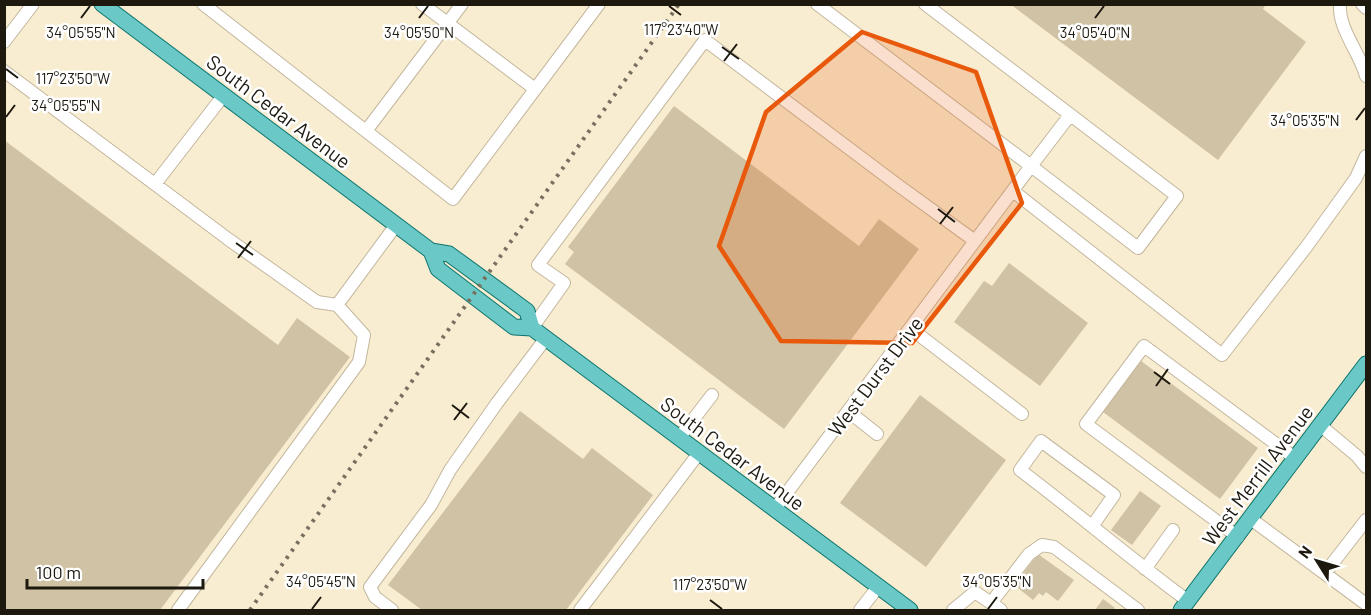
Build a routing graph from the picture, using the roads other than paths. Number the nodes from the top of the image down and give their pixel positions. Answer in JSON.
{"nodes":[{"id":1,"x":33,"y":4,"type":"edge"},
{"id":2,"x":102,"y":4,"type":"edge"},
{"id":3,"x":203,"y":4,"type":"edge"},
{"id":4,"x":422,"y":4,"type":"edge"},
{"id":5,"x":462,"y":4,"type":"edge"},
{"id":6,"x":599,"y":4,"type":"edge"},
{"id":7,"x":817,"y":4,"type":"edge"},
{"id":8,"x":926,"y":4,"type":"edge"},
{"id":9,"x":1340,"y":4,"type":"edge"},
{"id":10,"x":1362,"y":4,"type":"edge"},
{"id":11,"x":1366,"y":8,"type":"edge"},
{"id":12,"x":448,"y":24,"type":"junction"},
{"id":13,"x":4,"y":42,"type":"edge"},
{"id":14,"x":4,"y":71,"type":"edge"},
{"id":15,"x":1366,"y":76,"type":"edge"},
{"id":16,"x":536,"y":89,"type":"junction"},
{"id":17,"x":223,"y":96,"type":"junction"},
{"id":18,"x":1070,"y":115,"type":"junction"},
{"id":19,"x":366,"y":131,"type":"junction"},
{"id":20,"x":1366,"y":156,"type":"edge"},
{"id":21,"x":1031,"y":166,"type":"junction"},
{"id":22,"x":155,"y":184,"type":"junction"},
{"id":23,"x":1013,"y":192,"type":"junction"},
{"id":24,"x":396,"y":225,"type":"junction"},
{"id":25,"x":975,"y":241,"type":"junction"},
{"id":26,"x":337,"y":305,"type":"junction"},
{"id":27,"x":532,"y":328,"type":"junction"},
{"id":28,"x":910,"y":328,"type":"junction"},
{"id":29,"x":546,"y":338,"type":"junction"},
{"id":30,"x":1366,"y":364,"type":"edge"},
{"id":31,"x":712,"y":395,"type":"dead end"},
{"id":32,"x":848,"y":411,"type":"junction"},
{"id":33,"x":1022,"y":414,"type":"dead end"},
{"id":34,"x":1320,"y":425,"type":"junction"},
{"id":35,"x":877,"y":434,"type":"dead end"},
{"id":36,"x":680,"y":438,"type":"junction"},
{"id":37,"x":699,"y":453,"type":"junction"},
{"id":38,"x":1295,"y":458,"type":"junction"},
{"id":39,"x":1366,"y":467,"type":"edge"},
{"id":40,"x":774,"y":510,"type":"junction"},
{"id":41,"x":1251,"y":519,"type":"junction"},
{"id":42,"x":1366,"y":520,"type":"edge"},
{"id":43,"x":1093,"y":525,"type":"junction"},
{"id":44,"x":1173,"y":530,"type":"dead end"},
{"id":45,"x":1238,"y":537,"type":"junction"},
{"id":46,"x":1144,"y":569,"type":"junction"},
{"id":47,"x":1324,"y":573,"type":"junction"},
{"id":48,"x":878,"y":587,"type":"junction"},
{"id":49,"x":1366,"y":604,"type":"edge"},
{"id":50,"x":1184,"y":606,"type":"edge"},
{"id":51,"x":996,"y":607,"type":"edge"},
{"id":52,"x":1133,"y":609,"type":"edge"},
{"id":53,"x":178,"y":610,"type":"edge"},
{"id":54,"x":392,"y":610,"type":"edge"},
{"id":55,"x":580,"y":610,"type":"edge"},
{"id":56,"x":860,"y":610,"type":"edge"},
{"id":57,"x":910,"y":610,"type":"edge"},
{"id":58,"x":953,"y":610,"type":"edge"}],
"edges":[{"from":1,"to":13,"type":"street"},
{"from":2,"to":17,"type":"main road","name":"South Cedar Avenue"},
{"from":3,"to":19,"type":"street"},
{"from":4,"to":12,"type":"street"},
{"from":5,"to":12,"type":"street"},
{"from":6,"to":16,"type":"street"},
{"from":7,"to":21,"type":"street"},
{"from":8,"to":18,"type":"street"},
{"from":9,"to":15,"type":"street"},
{"from":10,"to":11,"type":"street"},
{"from":12,"to":16,"type":"street"},
{"from":12,"to":19,"type":"street"},
{"from":14,"to":22,"type":"street"},
{"from":16,"to":19,"type":"street"},
{"from":17,"to":22,"type":"street"},
{"from":17,"to":24,"type":"main road","name":"South Cedar Avenue"},
{"from":18,"to":21,"type":"street","name":"West Durst Drive"},
{"from":18,"to":21,"type":"street"},
{"from":20,"to":23,"type":"street"},
{"from":21,"to":23,"type":"street","name":"West Durst Drive"},
{"from":22,"to":26,"type":"street"},
{"from":23,"to":25,"type":"street","name":"West Durst Drive"},
{"from":24,"to":26,"type":"street"},
{"from":24,"to":27,"type":"main road","name":"South Cedar Avenue"},
{"from":25,"to":27,"type":"street"},
{"from":25,"to":28,"type":"street","name":"West Durst Drive"},
{"from":26,"to":53,"type":"street"},
{"from":27,"to":29,"type":"main road","name":"South Cedar Avenue"},
{"from":28,"to":32,"type":"street","name":"West Durst Drive"},
{"from":28,"to":33,"type":"street"},
{"from":29,"to":36,"type":"main road","name":"South Cedar Avenue"},
{"from":29,"to":54,"type":"street"},
{"from":30,"to":34,"type":"main road","name":"West Merrill Avenue"},
{"from":31,"to":36,"type":"street"},
{"from":32,"to":35,"type":"street"},
{"from":32,"to":40,"type":"street","name":"West Durst Drive"},
{"from":34,"to":38,"type":"main road","name":"West Merrill Avenue"},
{"from":34,"to":39,"type":"street"},
{"from":36,"to":37,"type":"main road","name":"South Cedar Avenue"},
{"from":37,"to":40,"type":"main road","name":"South Cedar Avenue"},
{"from":37,"to":55,"type":"street"},
{"from":38,"to":41,"type":"main road","name":"West Merrill Avenue"},
{"from":38,"to":45,"type":"street"},
{"from":40,"to":48,"type":"main road","name":"South Cedar Avenue"},
{"from":41,"to":45,"type":"main road","name":"West Merrill Avenue"},
{"from":41,"to":47,"type":"street"},
{"from":42,"to":47,"type":"street"},
{"from":43,"to":43,"type":"street"},
{"from":43,"to":46,"type":"street"},
{"from":44,"to":46,"type":"street"},
{"from":45,"to":50,"type":"main road","name":"West Merrill Avenue"},
{"from":46,"to":50,"type":"street"},
{"from":47,"to":49,"type":"street"},
{"from":48,"to":56,"type":"street"},
{"from":48,"to":57,"type":"main road","name":"South Cedar Avenue"},
{"from":51,"to":52,"type":"street"},
{"from":51,"to":58,"type":"street"}]}
